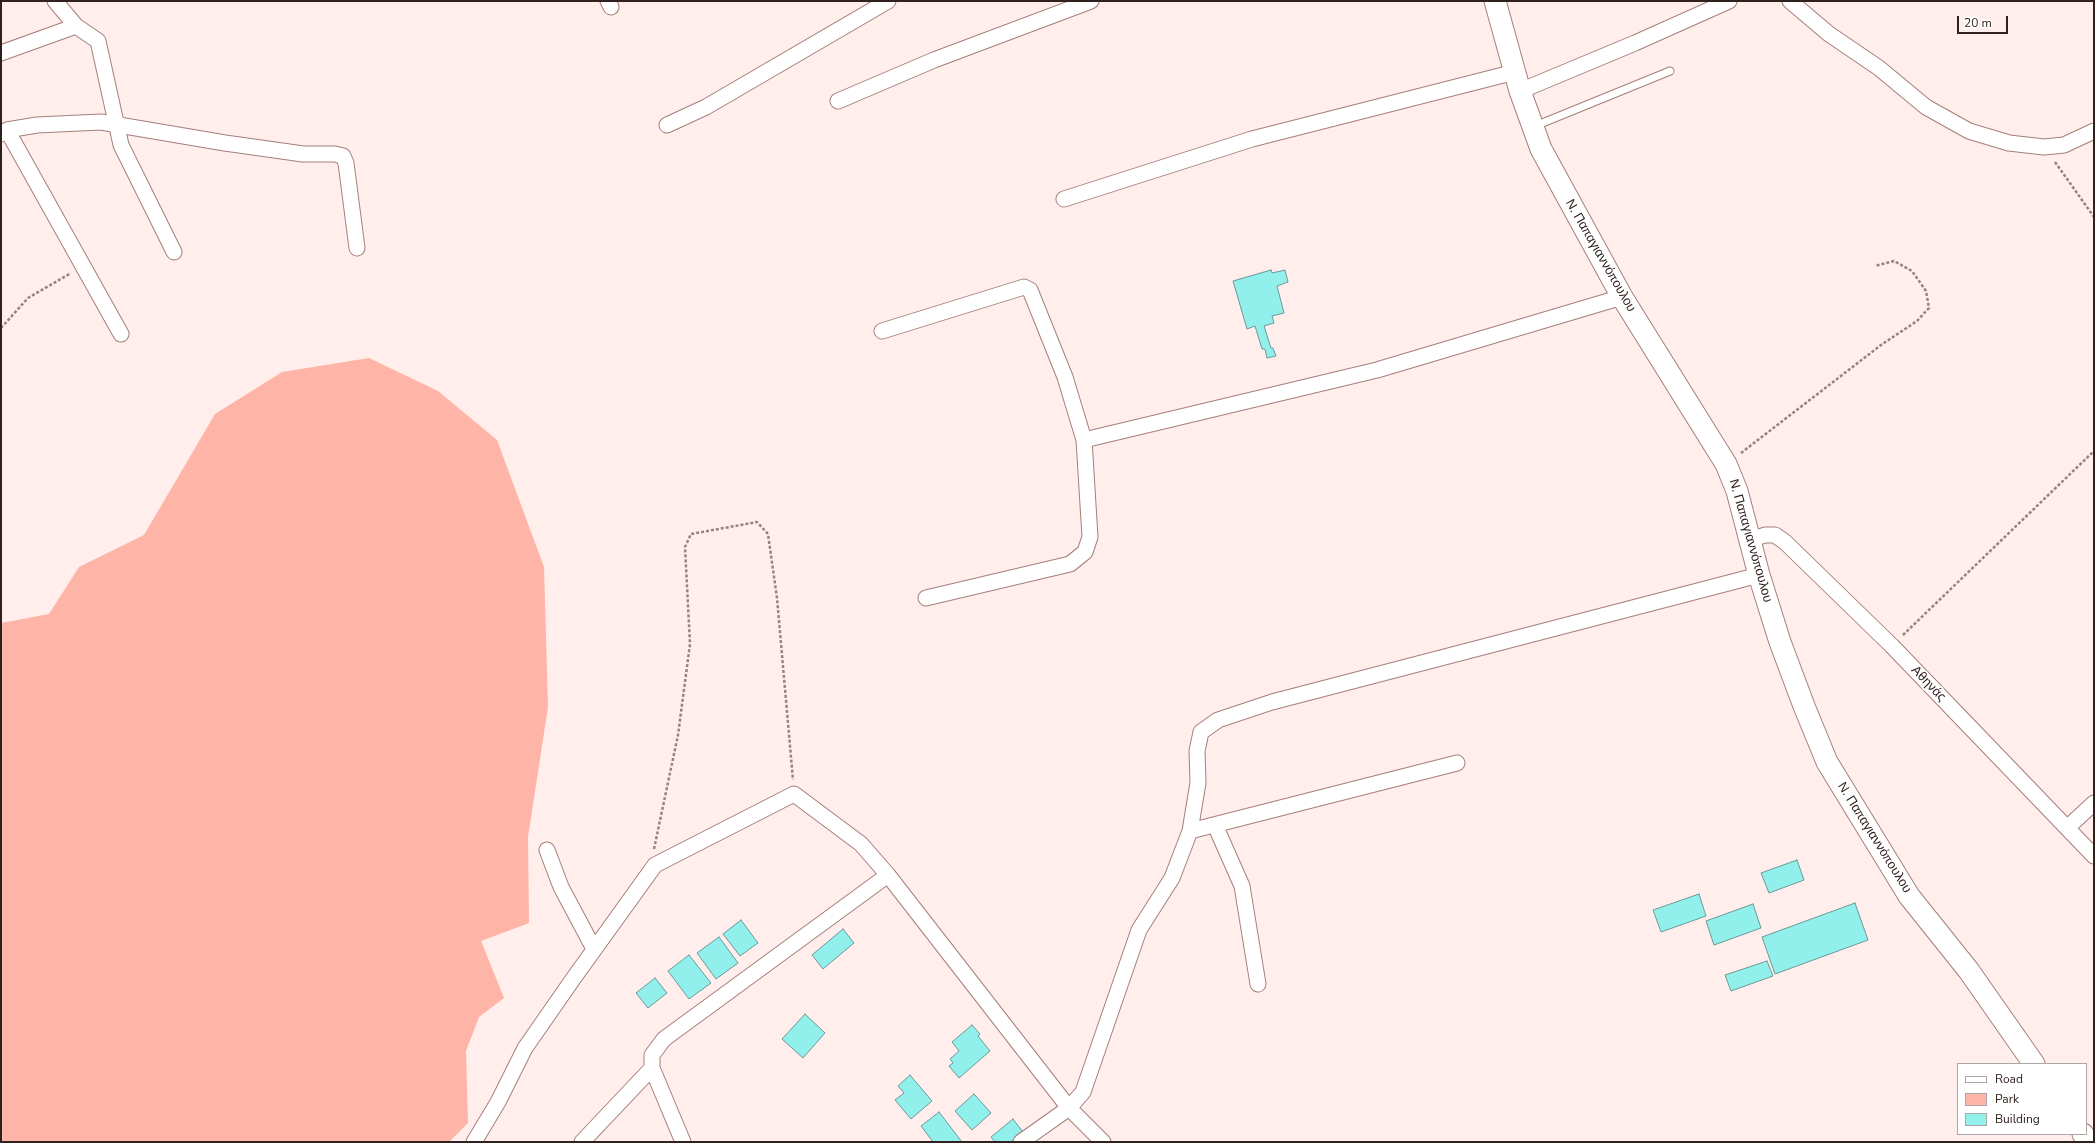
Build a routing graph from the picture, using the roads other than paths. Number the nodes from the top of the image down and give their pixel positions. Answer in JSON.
{"nodes":[{"id":1,"x":55,"y":1,"type":"edge"},
{"id":2,"x":888,"y":1,"type":"edge"},
{"id":3,"x":1091,"y":1,"type":"edge"},
{"id":4,"x":1495,"y":1,"type":"edge"},
{"id":5,"x":1729,"y":1,"type":"edge"},
{"id":6,"x":1790,"y":1,"type":"edge"},
{"id":7,"x":76,"y":26,"type":"junction"},
{"id":8,"x":1,"y":53,"type":"edge"},
{"id":9,"x":1670,"y":71,"type":"dead end"},
{"id":10,"x":1517,"y":82,"type":"junction"},
{"id":11,"x":838,"y":101,"type":"dead end"},
{"id":12,"x":115,"y":124,"type":"junction"},
{"id":13,"x":667,"y":125,"type":"dead end"},
{"id":14,"x":1533,"y":127,"type":"junction"},
{"id":15,"x":2094,"y":131,"type":"edge"},
{"id":16,"x":4,"y":132,"type":"edge"},
{"id":17,"x":1064,"y":199,"type":"dead end"},
{"id":18,"x":357,"y":248,"type":"dead end"},
{"id":19,"x":174,"y":252,"type":"dead end"},
{"id":20,"x":1622,"y":297,"type":"junction"},
{"id":21,"x":882,"y":331,"type":"dead end"},
{"id":22,"x":121,"y":334,"type":"dead end"},
{"id":23,"x":1084,"y":440,"type":"junction"},
{"id":24,"x":1750,"y":540,"type":"junction"},
{"id":25,"x":1758,"y":575,"type":"junction"},
{"id":26,"x":926,"y":598,"type":"dead end"},
{"id":27,"x":1457,"y":763,"type":"dead end"},
{"id":28,"x":2094,"y":803,"type":"edge"},
{"id":29,"x":1215,"y":825,"type":"junction"},
{"id":30,"x":2067,"y":828,"type":"junction"},
{"id":31,"x":1190,"y":831,"type":"junction"},
{"id":32,"x":547,"y":850,"type":"dead end"},
{"id":33,"x":2094,"y":856,"type":"edge"},
{"id":34,"x":888,"y":875,"type":"junction"},
{"id":35,"x":594,"y":949,"type":"junction"},
{"id":36,"x":1258,"y":984,"type":"dead end"},
{"id":37,"x":2033,"y":1063,"type":"edge"},
{"id":38,"x":652,"y":1068,"type":"junction"},
{"id":39,"x":1069,"y":1108,"type":"junction"},
{"id":40,"x":474,"y":1142,"type":"edge"},
{"id":41,"x":582,"y":1142,"type":"edge"},
{"id":42,"x":683,"y":1142,"type":"edge"},
{"id":43,"x":1021,"y":1142,"type":"edge"},
{"id":44,"x":1103,"y":1142,"type":"edge"}],
"edges":[{"from":1,"to":7,"type":"street"},
{"from":2,"to":13,"type":"street"},
{"from":3,"to":11,"type":"street"},
{"from":4,"to":10,"type":"street","name":"Ν. Παπαγιαννόπουλου"},
{"from":5,"to":10,"type":"street"},
{"from":6,"to":15,"type":"street"},
{"from":7,"to":8,"type":"street"},
{"from":7,"to":12,"type":"street"},
{"from":9,"to":14,"type":"lane"},
{"from":10,"to":14,"type":"street","name":"Ν. Παπαγιαννόπουλου"},
{"from":10,"to":17,"type":"street"},
{"from":12,"to":16,"type":"street"},
{"from":12,"to":18,"type":"street"},
{"from":12,"to":19,"type":"street"},
{"from":14,"to":20,"type":"street","name":"Ν. Παπαγιαννόπουλου"},
{"from":16,"to":22,"type":"street"},
{"from":20,"to":23,"type":"street"},
{"from":20,"to":24,"type":"street","name":"Ν. Παπαγιαννόπουλου"},
{"from":21,"to":23,"type":"street"},
{"from":23,"to":26,"type":"street"},
{"from":24,"to":25,"type":"street","name":"Ν. Παπαγιαννόπουλου"},
{"from":24,"to":30,"type":"street","name":"Αθηνάς"},
{"from":25,"to":31,"type":"street"},
{"from":25,"to":37,"type":"street","name":"Ν. Παπαγιαννόπουλου"},
{"from":27,"to":29,"type":"street"},
{"from":28,"to":30,"type":"street"},
{"from":29,"to":31,"type":"street"},
{"from":29,"to":36,"type":"street"},
{"from":30,"to":33,"type":"street","name":"Αθηνάς"},
{"from":31,"to":39,"type":"street"},
{"from":32,"to":35,"type":"street"},
{"from":34,"to":35,"type":"street"},
{"from":34,"to":38,"type":"street"},
{"from":34,"to":39,"type":"street"},
{"from":35,"to":40,"type":"street"},
{"from":38,"to":41,"type":"street"},
{"from":38,"to":42,"type":"street"},
{"from":39,"to":43,"type":"street"},
{"from":39,"to":44,"type":"street"}]}
